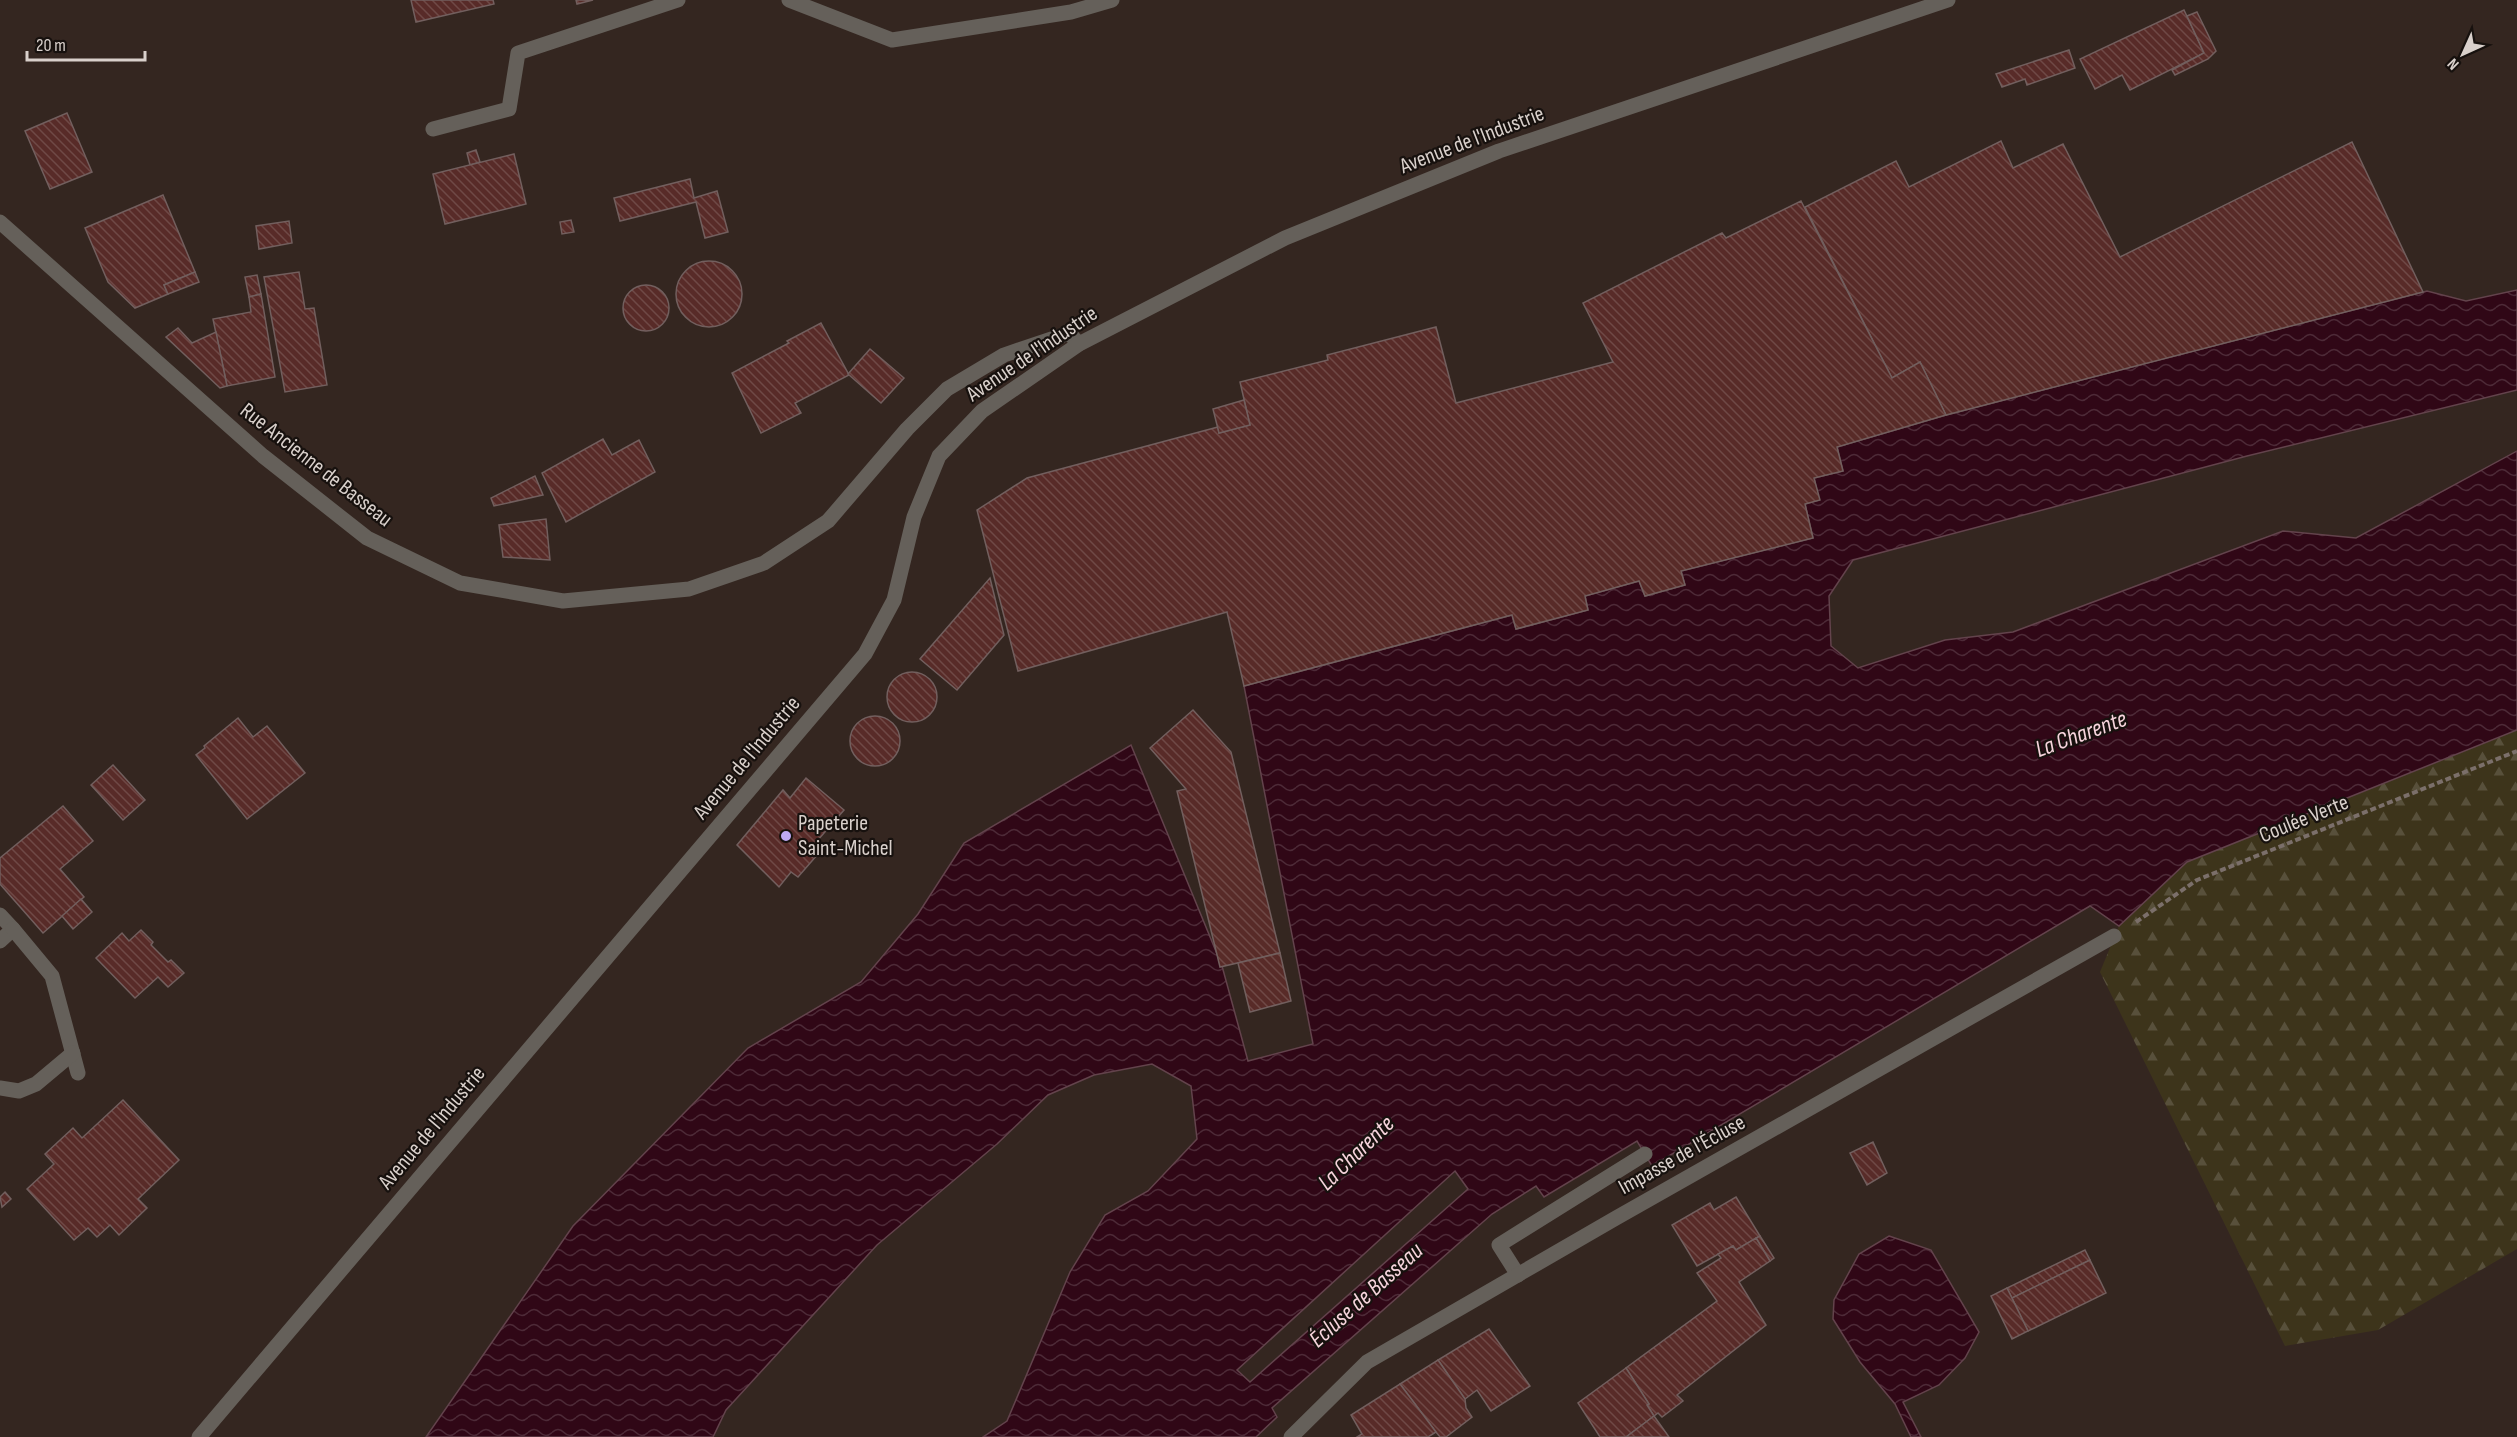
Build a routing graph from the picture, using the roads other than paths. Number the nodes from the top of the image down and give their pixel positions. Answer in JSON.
{"nodes":[{"id":1,"x":678,"y":0,"type":"edge"},
{"id":2,"x":789,"y":0,"type":"edge"},
{"id":3,"x":1112,"y":0,"type":"edge"},
{"id":4,"x":1948,"y":0,"type":"edge"},
{"id":5,"x":433,"y":129,"type":"dead end"},
{"id":6,"x":0,"y":222,"type":"edge"},
{"id":7,"x":1079,"y":344,"type":"junction"},
{"id":8,"x":0,"y":915,"type":"edge"},
{"id":9,"x":13,"y":929,"type":"junction"},
{"id":10,"x":2114,"y":936,"type":"road end"},
{"id":11,"x":0,"y":941,"type":"edge"},
{"id":12,"x":73,"y":1053,"type":"junction"},
{"id":13,"x":78,"y":1073,"type":"dead end"},
{"id":14,"x":0,"y":1088,"type":"edge"},
{"id":15,"x":1645,"y":1154,"type":"dead end"},
{"id":16,"x":1518,"y":1275,"type":"junction"},
{"id":17,"x":199,"y":1437,"type":"edge"},
{"id":18,"x":1291,"y":1437,"type":"edge"}],
"edges":[{"from":1,"to":5,"type":"street"},
{"from":2,"to":3,"type":"street"},
{"from":4,"to":7,"type":"street","name":"Avenue de l'Industrie"},
{"from":6,"to":7,"type":"street","name":"Rue Ancienne de Basseau"},
{"from":7,"to":17,"type":"street","name":"Avenue de l'Industrie"},
{"from":8,"to":9,"type":"street"},
{"from":9,"to":11,"type":"street"},
{"from":9,"to":12,"type":"street"},
{"from":10,"to":16,"type":"street","name":"Impasse de l'Écluse"},
{"from":12,"to":13,"type":"street"},
{"from":12,"to":14,"type":"street"},
{"from":15,"to":16,"type":"street"},
{"from":16,"to":18,"type":"street","name":"Impasse de l'Écluse"}]}
